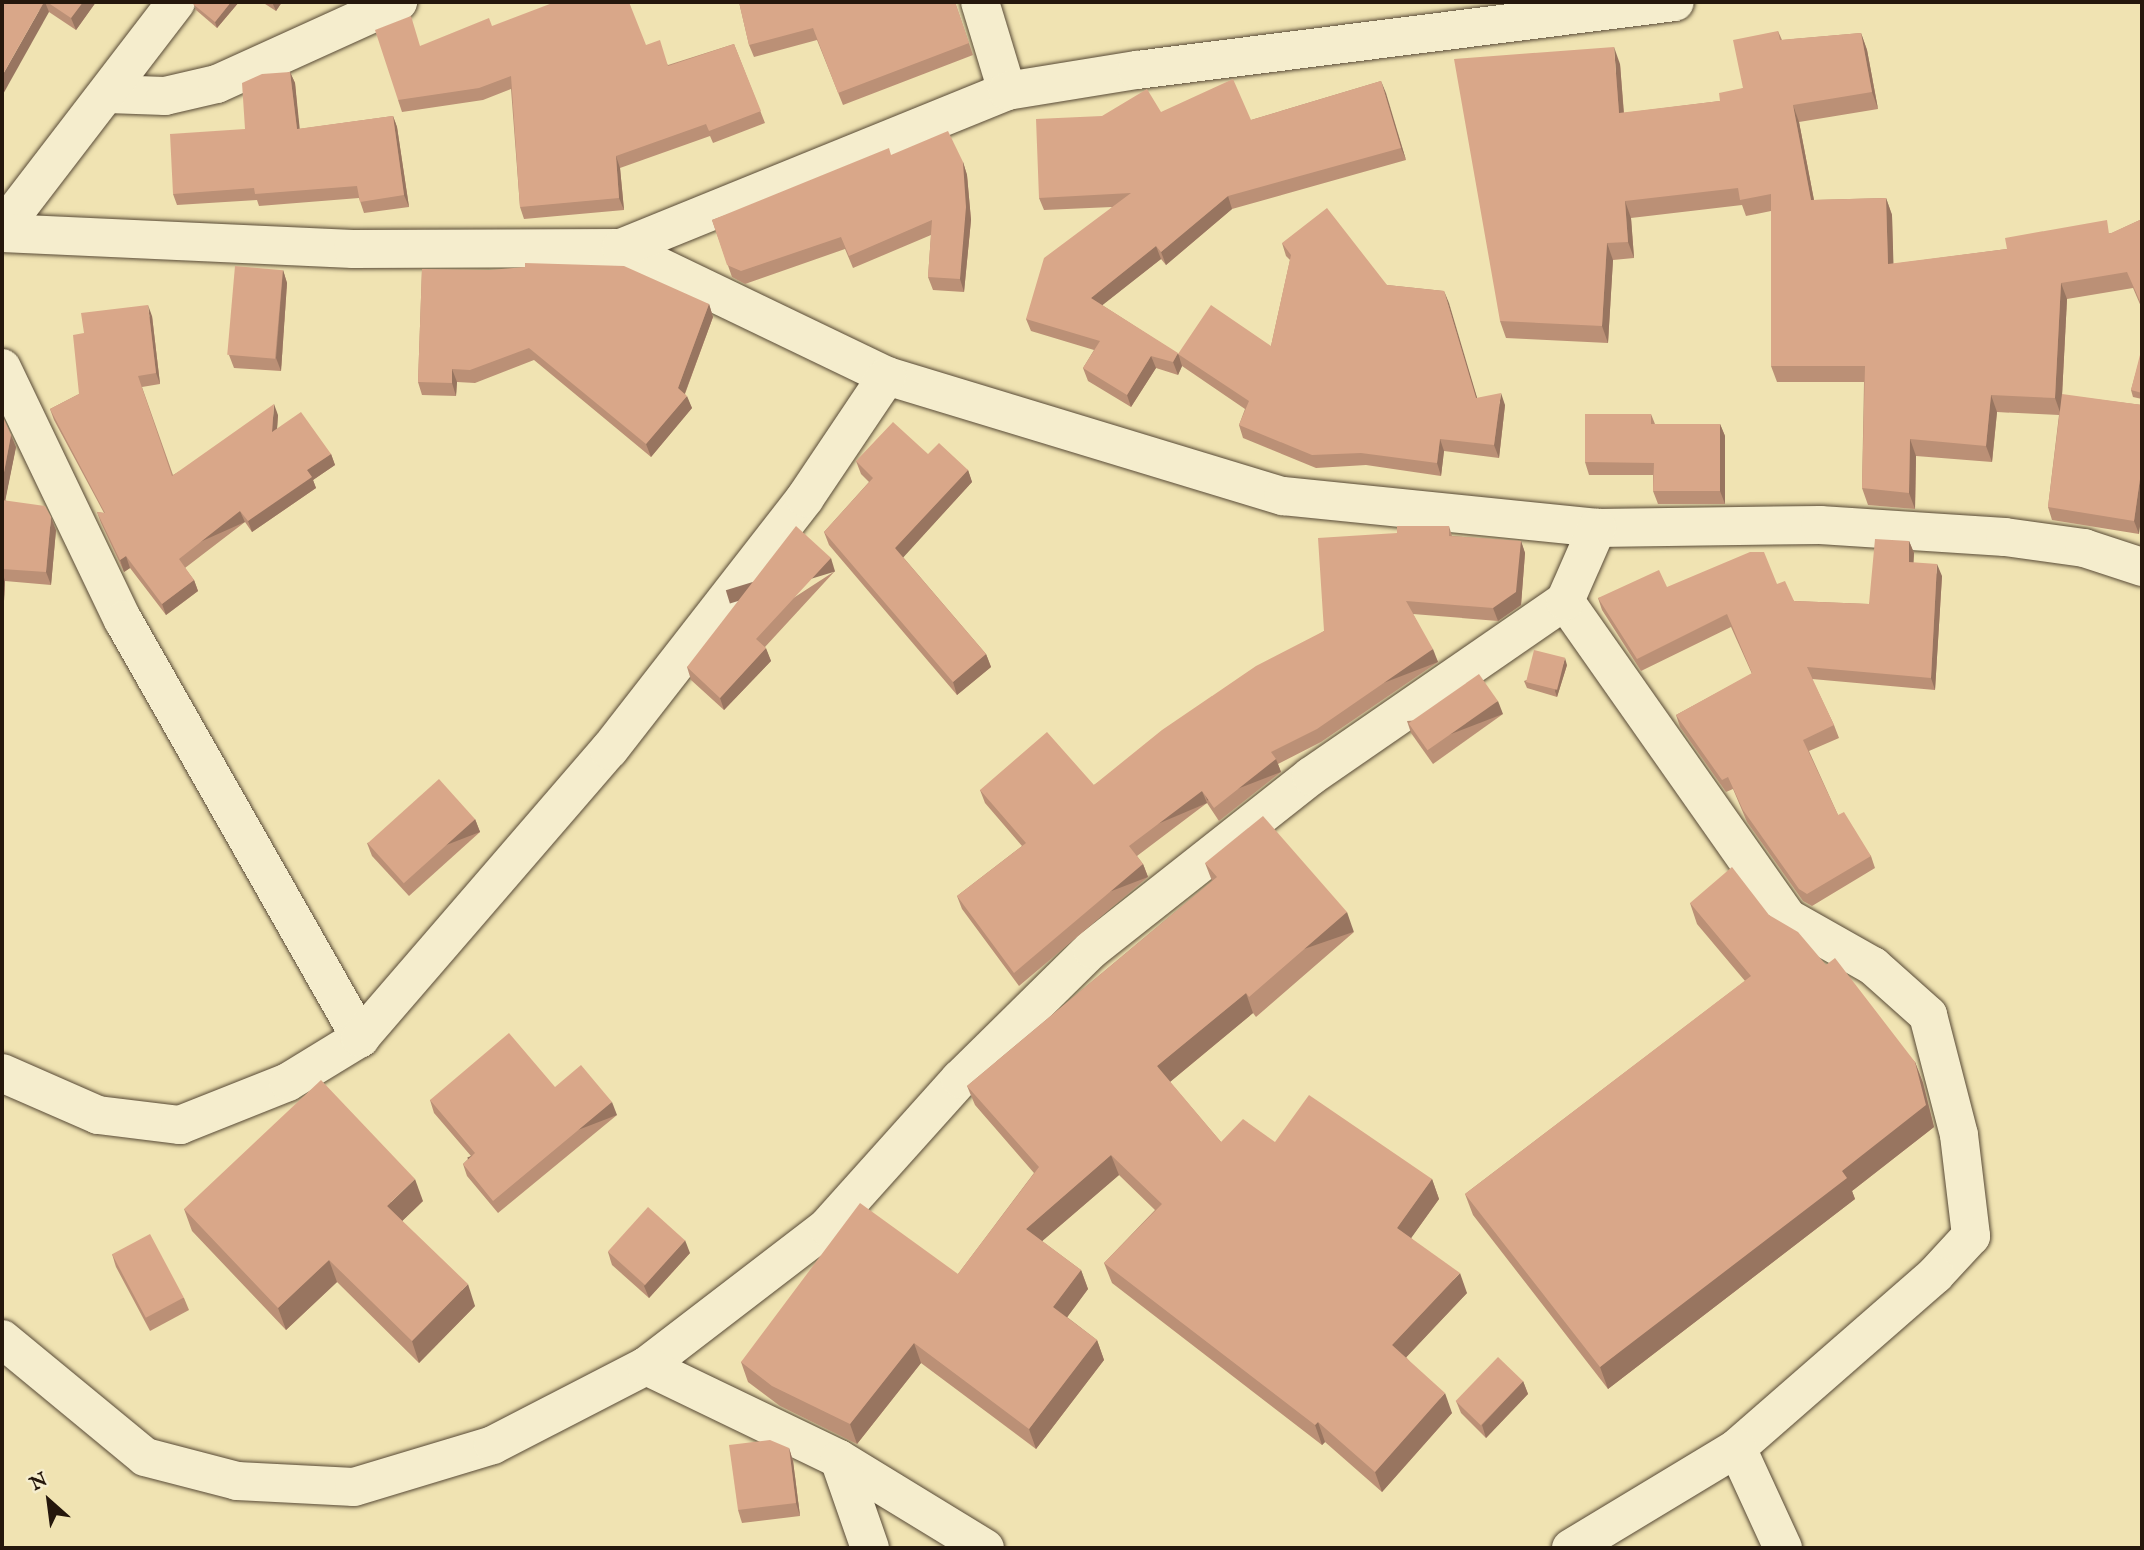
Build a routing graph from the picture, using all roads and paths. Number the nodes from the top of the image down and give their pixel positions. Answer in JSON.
{"nodes":[{"id":1,"x":176,"y":2,"type":"edge"},
{"id":2,"x":398,"y":2,"type":"edge"},
{"id":3,"x":979,"y":2,"type":"edge"},
{"id":4,"x":1675,"y":2,"type":"edge"},
{"id":5,"x":1007,"y":91,"type":"junction"},
{"id":6,"x":108,"y":94,"type":"junction"},
{"id":7,"x":2,"y":231,"type":"edge"},
{"id":8,"x":621,"y":248,"type":"junction"},
{"id":9,"x":2,"y":368,"type":"edge"},
{"id":10,"x":887,"y":376,"type":"junction"},
{"id":11,"x":1597,"y":528,"type":"junction"},
{"id":12,"x":2142,"y":567,"type":"edge"},
{"id":13,"x":1565,"y":601,"type":"junction"},
{"id":14,"x":360,"y":1038,"type":"junction"},
{"id":15,"x":2,"y":1073,"type":"edge"},
{"id":16,"x":2,"y":1339,"type":"edge"},
{"id":17,"x":646,"y":1366,"type":"junction"},
{"id":18,"x":1737,"y":1448,"type":"junction"},
{"id":19,"x":839,"y":1459,"type":"junction"},
{"id":20,"x":870,"y":1548,"type":"edge"},
{"id":21,"x":985,"y":1548,"type":"edge"},
{"id":22,"x":1571,"y":1548,"type":"edge"},
{"id":23,"x":1783,"y":1548,"type":"edge"}],
"edges":[{"from":1,"to":6,"type":"street"},
{"from":2,"to":6,"type":"street"},
{"from":3,"to":5,"type":"street"},
{"from":4,"to":5,"type":"street"},
{"from":5,"to":8,"type":"street"},
{"from":6,"to":7,"type":"street"},
{"from":7,"to":8,"type":"street"},
{"from":8,"to":10,"type":"street"},
{"from":9,"to":14,"type":"street"},
{"from":10,"to":11,"type":"street"},
{"from":10,"to":14,"type":"street"},
{"from":11,"to":12,"type":"street"},
{"from":11,"to":13,"type":"street"},
{"from":13,"to":17,"type":"street"},
{"from":13,"to":18,"type":"street"},
{"from":14,"to":15,"type":"street"},
{"from":16,"to":17,"type":"street"},
{"from":17,"to":19,"type":"street"},
{"from":18,"to":22,"type":"street"},
{"from":18,"to":23,"type":"street"},
{"from":19,"to":20,"type":"street"},
{"from":19,"to":21,"type":"street"}]}
